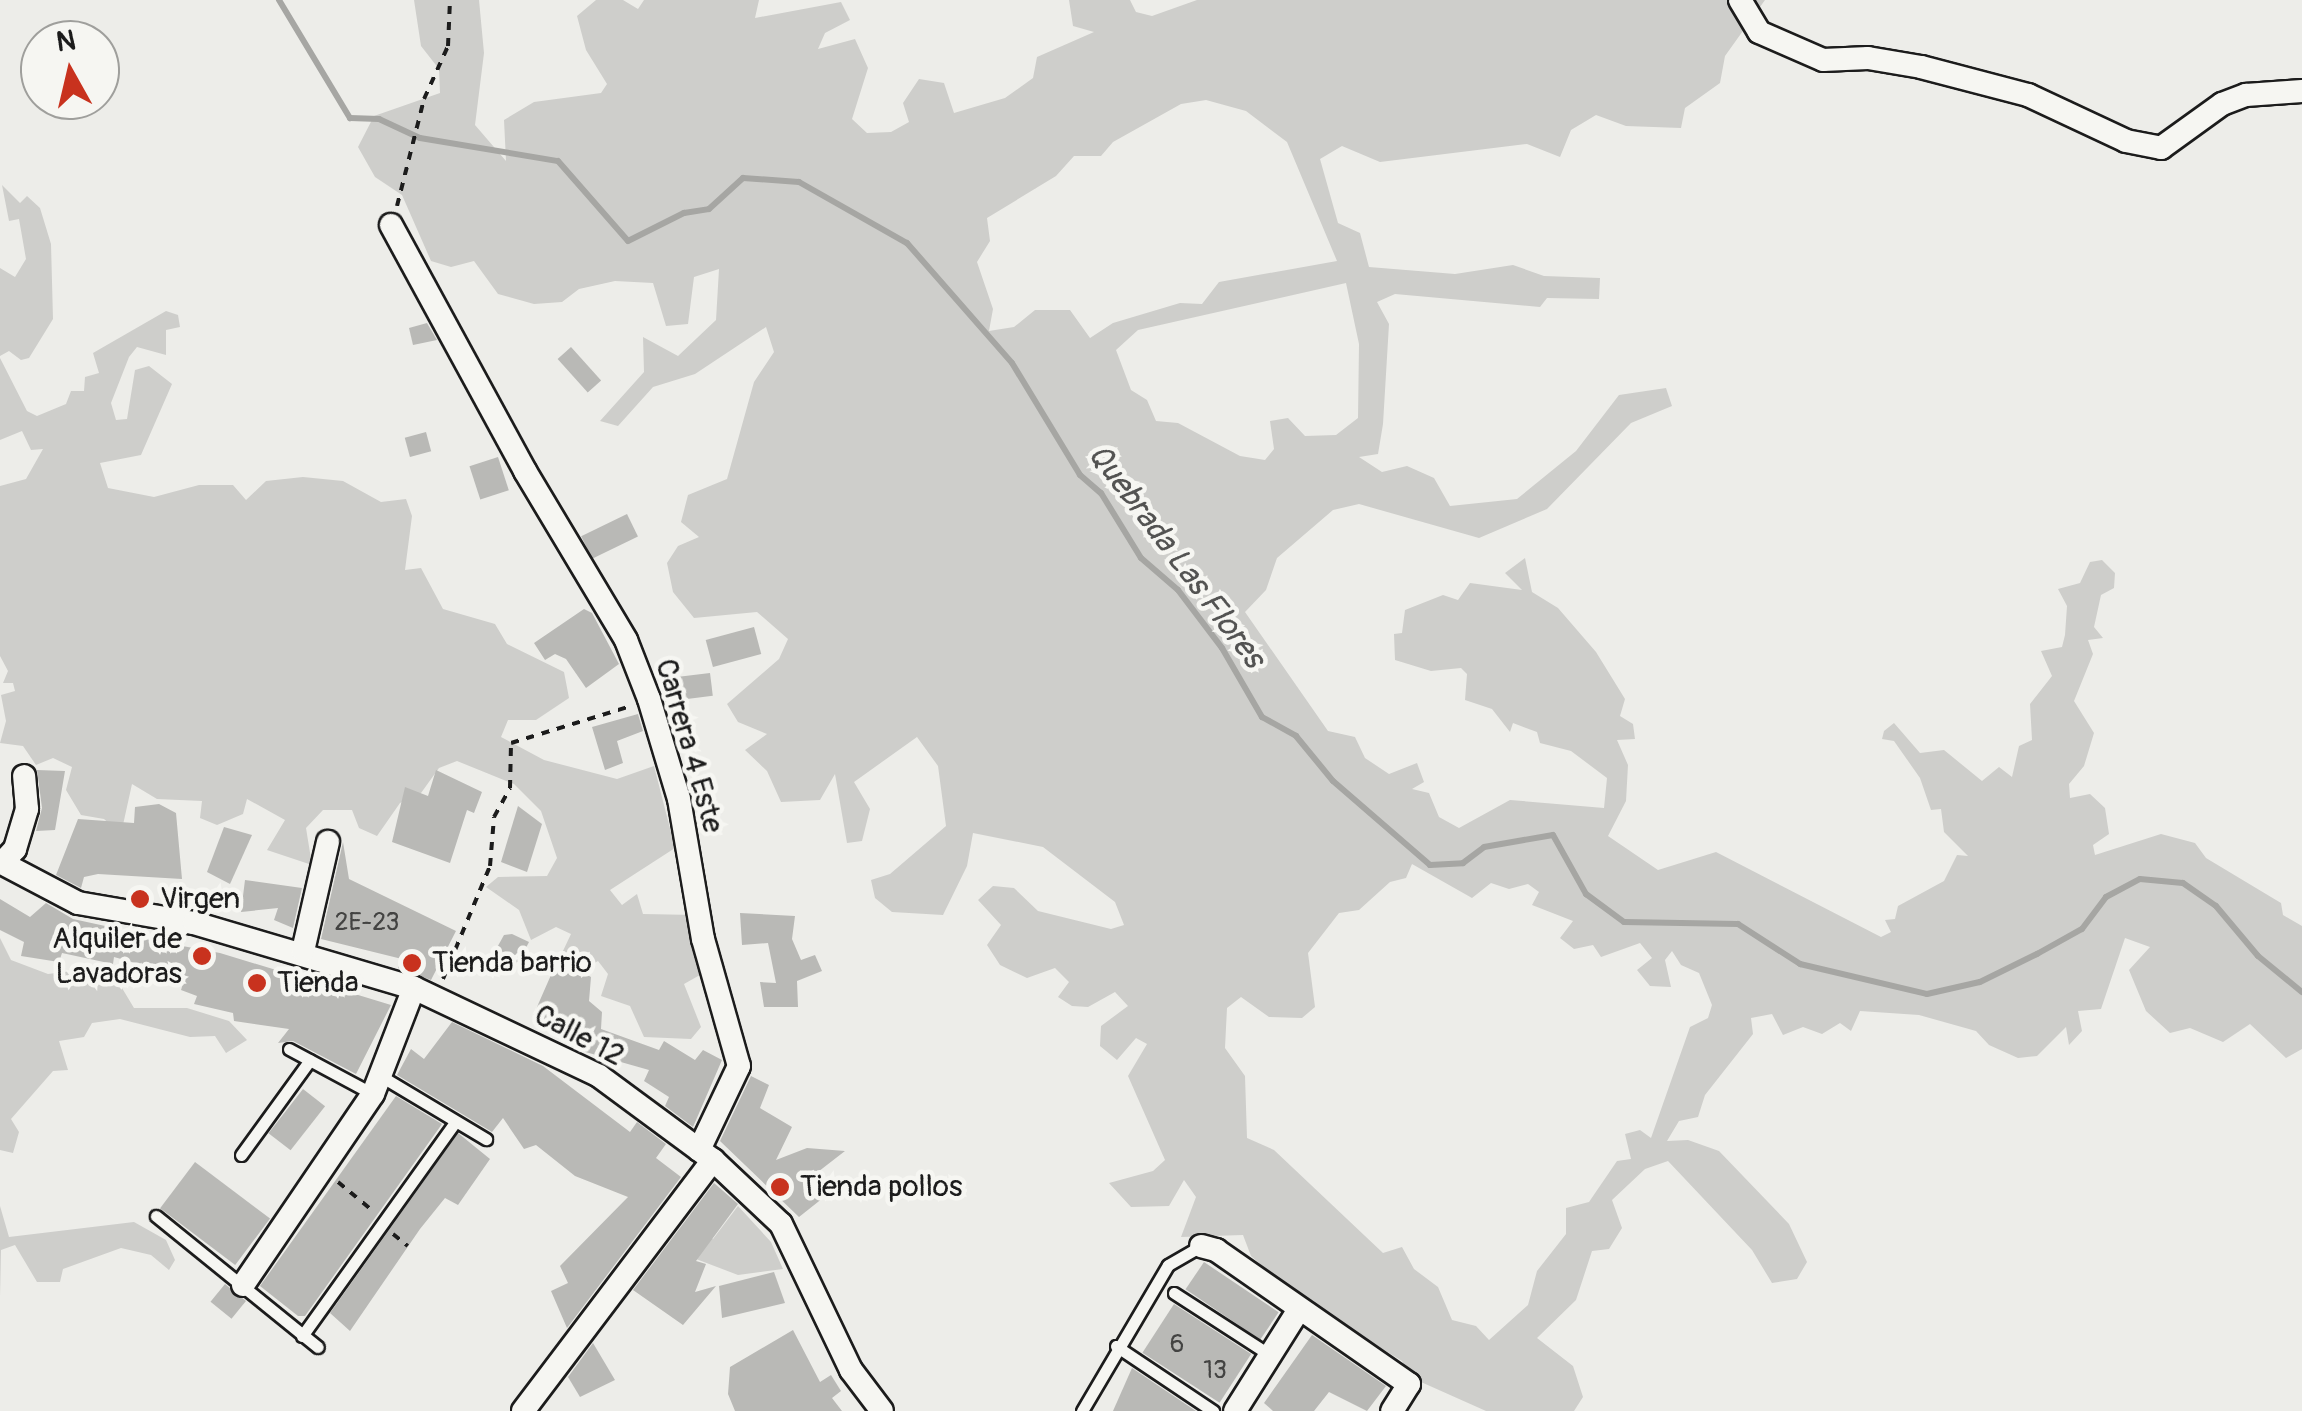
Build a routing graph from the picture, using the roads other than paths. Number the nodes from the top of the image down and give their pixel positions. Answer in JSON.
{"nodes":[{"id":1,"x":1740,"y":0,"type":"edge"},
{"id":2,"x":2302,"y":91,"type":"edge"},
{"id":3,"x":391,"y":224,"type":"road end"},
{"id":4,"x":24,"y":776,"type":"dead end"},
{"id":5,"x":328,"y":842,"type":"dead end"},
{"id":6,"x":1,"y":862,"type":"edge"},
{"id":7,"x":302,"y":952,"type":"junction"},
{"id":8,"x":424,"y":992,"type":"junction"},
{"id":9,"x":289,"y":1049,"type":"dead end"},
{"id":10,"x":310,"y":1060,"type":"junction"},
{"id":11,"x":376,"y":1085,"type":"junction"},
{"id":12,"x":455,"y":1122,"type":"junction"},
{"id":13,"x":486,"y":1139,"type":"dead end"},
{"id":14,"x":241,"y":1155,"type":"dead end"},
{"id":15,"x":706,"y":1155,"type":"junction"},
{"id":16,"x":156,"y":1216,"type":"dead end"},
{"id":17,"x":1201,"y":1246,"type":"joint"},
{"id":18,"x":243,"y":1285,"type":"junction"},
{"id":19,"x":1174,"y":1293,"type":"dead end"},
{"id":20,"x":1298,"y":1311,"type":"junction"},
{"id":21,"x":302,"y":1336,"type":"junction"},
{"id":22,"x":1116,"y":1346,"type":"junction"},
{"id":23,"x":318,"y":1348,"type":"dead end"},
{"id":24,"x":1270,"y":1354,"type":"junction"},
{"id":25,"x":523,"y":1411,"type":"edge"},
{"id":26,"x":882,"y":1411,"type":"edge"},
{"id":27,"x":1082,"y":1411,"type":"edge"},
{"id":28,"x":1213,"y":1411,"type":"edge"},
{"id":29,"x":1235,"y":1411,"type":"edge"},
{"id":30,"x":1392,"y":1411,"type":"edge"}],
"edges":[{"from":1,"to":2,"type":"street"},
{"from":3,"to":15,"type":"street","name":"Carrera 4 Este"},
{"from":4,"to":6,"type":"street"},
{"from":5,"to":7,"type":"street"},
{"from":6,"to":7,"type":"street","name":"Calle 12"},
{"from":7,"to":8,"type":"street","name":"Calle 12"},
{"from":8,"to":11,"type":"street"},
{"from":8,"to":15,"type":"street","name":"Calle 12"},
{"from":9,"to":10,"type":"lane"},
{"from":10,"to":11,"type":"lane"},
{"from":10,"to":14,"type":"lane"},
{"from":11,"to":12,"type":"lane"},
{"from":11,"to":18,"type":"street"},
{"from":12,"to":13,"type":"lane"},
{"from":12,"to":21,"type":"lane"},
{"from":15,"to":25,"type":"street","name":"Carrera 4 Este"},
{"from":15,"to":26,"type":"street","name":"Calle 12"},
{"from":16,"to":18,"type":"lane"},
{"from":17,"to":20,"type":"street"},
{"from":17,"to":22,"type":"lane"},
{"from":18,"to":21,"type":"lane"},
{"from":19,"to":24,"type":"lane"},
{"from":20,"to":24,"type":"street"},
{"from":20,"to":30,"type":"street"},
{"from":21,"to":23,"type":"lane"},
{"from":22,"to":27,"type":"lane"},
{"from":22,"to":28,"type":"lane"},
{"from":24,"to":29,"type":"street"}]}
